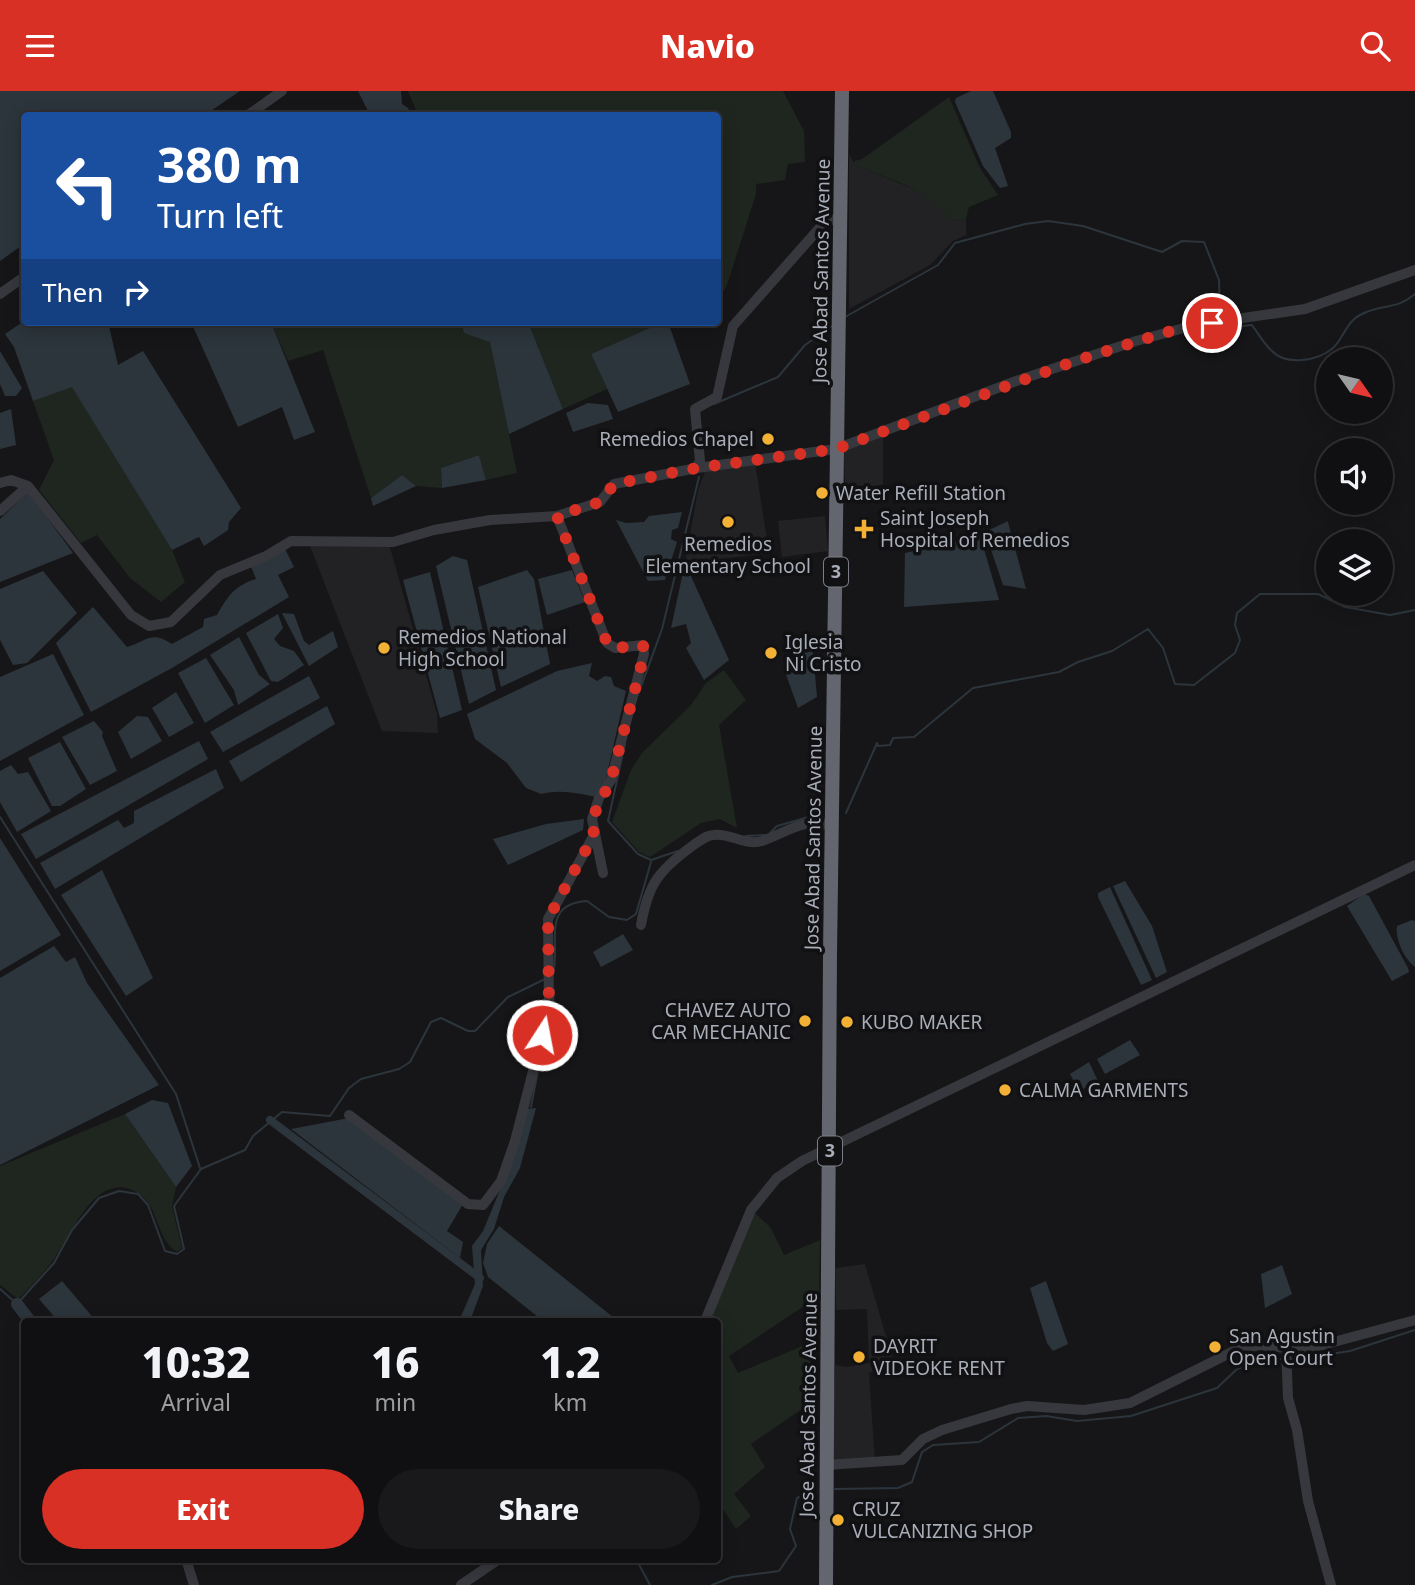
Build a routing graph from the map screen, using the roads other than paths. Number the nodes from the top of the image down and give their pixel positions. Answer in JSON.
{"nodes":[{"id":1,"x":282,"y":91,"type":"edge"},
{"id":2,"x":842,"y":91,"type":"edge"},
{"id":3,"x":252,"y":112,"type":"edge"},
{"id":4,"x":841,"y":216,"type":"junction"},
{"id":5,"x":1415,"y":270,"type":"edge"},
{"id":6,"x":21,"y":279,"type":"edge"},
{"id":7,"x":0,"y":294,"type":"edge"},
{"id":8,"x":836,"y":449,"type":"junction"},
{"id":9,"x":696,"y":468,"type":"junction"},
{"id":10,"x":0,"y":483,"type":"edge"},
{"id":11,"x":28,"y":486,"type":"junction"},
{"id":12,"x":0,"y":511,"type":"edge"},
{"id":13,"x":557,"y":516,"type":"junction"},
{"id":14,"x":834,"y":827,"type":"junction"},
{"id":15,"x":594,"y":835,"type":"junction"},
{"id":16,"x":1415,"y":865,"type":"edge"},
{"id":17,"x":604,"y":873,"type":"dead end"},
{"id":18,"x":641,"y":925,"type":"dead end"},
{"id":19,"x":349,"y":1115,"type":"dead end"},
{"id":20,"x":830,"y":1146,"type":"junction"},
{"id":21,"x":706,"y":1318,"type":"edge"},
{"id":22,"x":1415,"y":1320,"type":"edge"},
{"id":23,"x":1286,"y":1351,"type":"junction"},
{"id":24,"x":826,"y":1465,"type":"junction"},
{"id":25,"x":187,"y":1563,"type":"edge"},
{"id":26,"x":493,"y":1563,"type":"edge"},
{"id":27,"x":194,"y":1585,"type":"edge"},
{"id":28,"x":461,"y":1585,"type":"edge"},
{"id":29,"x":826,"y":1585,"type":"edge"},
{"id":30,"x":1331,"y":1585,"type":"edge"}],
"edges":[{"from":1,"to":3,"type":"street"},
{"from":2,"to":4,"type":"highway","name":"Jose Abad Santos Avenue","number":"3"},
{"from":4,"to":8,"type":"highway","name":"Jose Abad Santos Avenue","number":"3"},
{"from":4,"to":9,"type":"street"},
{"from":5,"to":8,"type":"street"},
{"from":6,"to":7,"type":"street"},
{"from":8,"to":9,"type":"street"},
{"from":8,"to":14,"type":"highway","name":"Jose Abad Santos Avenue","number":"3"},
{"from":9,"to":13,"type":"street"},
{"from":10,"to":11,"type":"street"},
{"from":11,"to":12,"type":"street"},
{"from":11,"to":13,"type":"street"},
{"from":13,"to":15,"type":"street"},
{"from":14,"to":18,"type":"street"},
{"from":14,"to":20,"type":"highway","name":"Jose Abad Santos Avenue","number":"3"},
{"from":15,"to":17,"type":"street"},
{"from":15,"to":19,"type":"street"},
{"from":16,"to":20,"type":"street"},
{"from":20,"to":21,"type":"street"},
{"from":20,"to":24,"type":"highway","name":"Jose Abad Santos Avenue","number":"3"},
{"from":22,"to":23,"type":"street"},
{"from":23,"to":24,"type":"street"},
{"from":23,"to":30,"type":"street"},
{"from":24,"to":29,"type":"highway","name":"Jose Abad Santos Avenue","number":"3"},
{"from":25,"to":27,"type":"street"},
{"from":26,"to":28,"type":"street"}]}
